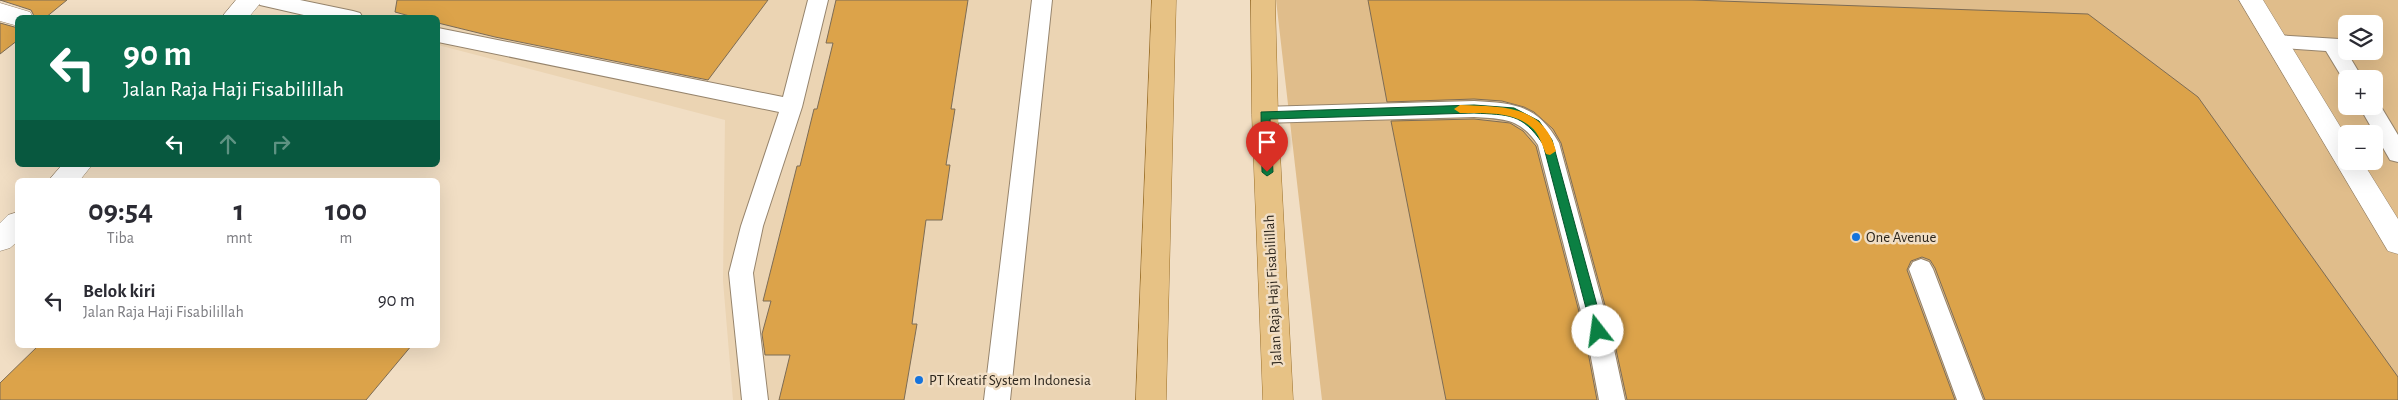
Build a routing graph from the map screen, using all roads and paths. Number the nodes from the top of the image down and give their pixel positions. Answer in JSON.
{"nodes":[{"id":1,"x":251,"y":0,"type":"edge"},
{"id":2,"x":268,"y":0,"type":"edge"},
{"id":3,"x":818,"y":0,"type":"edge"},
{"id":4,"x":1042,"y":0,"type":"edge"},
{"id":5,"x":1164,"y":0,"type":"edge"},
{"id":6,"x":1263,"y":0,"type":"edge"},
{"id":7,"x":2251,"y":0,"type":"edge"},
{"id":8,"x":0,"y":12,"type":"edge"},
{"id":9,"x":236,"y":15,"type":"edge"},
{"id":10,"x":339,"y":15,"type":"edge"},
{"id":11,"x":15,"y":16,"type":"edge"},
{"id":12,"x":440,"y":35,"type":"edge"},
{"id":13,"x":2276,"y":42,"type":"junction"},
{"id":14,"x":2348,"y":70,"type":"edge"},
{"id":15,"x":791,"y":107,"type":"junction"},
{"id":16,"x":1264,"y":115,"type":"junction"},
{"id":17,"x":2374,"y":115,"type":"edge"},
{"id":18,"x":2338,"y":145,"type":"edge"},
{"id":19,"x":2398,"y":154,"type":"edge"},
{"id":20,"x":77,"y":167,"type":"edge"},
{"id":21,"x":2353,"y":170,"type":"edge"},
{"id":22,"x":65,"y":178,"type":"edge"},
{"id":23,"x":15,"y":226,"type":"edge"},
{"id":24,"x":0,"y":240,"type":"edge"},
{"id":25,"x":2398,"y":243,"type":"edge"},
{"id":26,"x":1921,"y":268,"type":"dead end"},
{"id":27,"x":755,"y":400,"type":"edge"},
{"id":28,"x":997,"y":400,"type":"edge"},
{"id":29,"x":1151,"y":400,"type":"edge"},
{"id":30,"x":1278,"y":400,"type":"edge"},
{"id":31,"x":1612,"y":400,"type":"edge"},
{"id":32,"x":1970,"y":400,"type":"edge"}],
"edges":[{"from":1,"to":9,"type":"street"},
{"from":2,"to":10,"type":"lane"},
{"from":3,"to":15,"type":"lane"},
{"from":4,"to":28,"type":"lane"},
{"from":5,"to":29,"type":"main road"},
{"from":6,"to":16,"type":"main road","name":"Jalan Raja Haji Fisabilillah"},
{"from":7,"to":13,"type":"street"},
{"from":8,"to":11,"type":"street"},
{"from":12,"to":15,"type":"lane"},
{"from":13,"to":14,"type":"lane"},
{"from":13,"to":18,"type":"street"},
{"from":15,"to":27,"type":"lane"},
{"from":16,"to":30,"type":"main road","name":"Jalan Raja Haji Fisabilillah"},
{"from":16,"to":31,"type":"lane"},
{"from":17,"to":19,"type":"lane"},
{"from":20,"to":22,"type":"street"},
{"from":21,"to":25,"type":"street"},
{"from":23,"to":24,"type":"street"},
{"from":26,"to":32,"type":"lane"}]}
